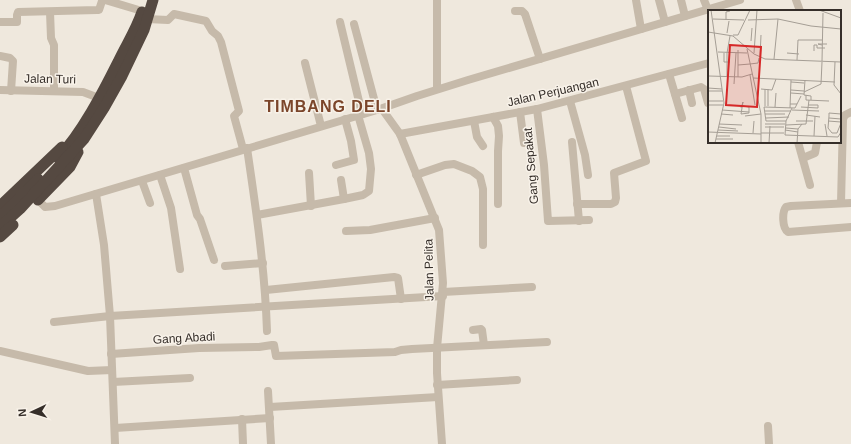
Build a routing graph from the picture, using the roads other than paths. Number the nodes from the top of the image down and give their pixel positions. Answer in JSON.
{"nodes":[{"id":1,"x":145,"y":0,"type":"edge"},
{"id":2,"x":153,"y":0,"type":"edge"},
{"id":3,"x":437,"y":0,"type":"edge"},
{"id":4,"x":636,"y":0,"type":"edge"},
{"id":5,"x":659,"y":0,"type":"edge"},
{"id":6,"x":681,"y":0,"type":"edge"},
{"id":7,"x":704,"y":0,"type":"edge"},
{"id":8,"x":740,"y":0,"type":"edge"},
{"id":9,"x":796,"y":0,"type":"edge"},
{"id":10,"x":727,"y":2,"type":"edge"},
{"id":11,"x":708,"y":10,"type":"junction"},
{"id":12,"x":800,"y":10,"type":"edge"},
{"id":13,"x":515,"y":11,"type":"dead end"},
{"id":14,"x":50,"y":12,"type":"junction"},
{"id":15,"x":144,"y":15,"type":"junction"},
{"id":16,"x":685,"y":16,"type":"junction"},
{"id":17,"x":0,"y":22,"type":"edge"},
{"id":18,"x":340,"y":22,"type":"dead end"},
{"id":19,"x":665,"y":22,"type":"junction"},
{"id":20,"x":354,"y":24,"type":"dead end"},
{"id":21,"x":641,"y":29,"type":"junction"},
{"id":22,"x":0,"y":56,"type":"edge"},
{"id":23,"x":540,"y":59,"type":"junction"},
{"id":24,"x":305,"y":63,"type":"dead end"},
{"id":25,"x":708,"y":63,"type":"edge"},
{"id":26,"x":669,"y":74,"type":"junction"},
{"id":27,"x":626,"y":86,"type":"junction"},
{"id":28,"x":0,"y":90,"type":"edge"},
{"id":29,"x":437,"y":90,"type":"junction"},
{"id":30,"x":689,"y":90,"type":"junction"},
{"id":31,"x":11,"y":91,"type":"junction"},
{"id":32,"x":54,"y":91,"type":"junction"},
{"id":33,"x":675,"y":94,"type":"junction"},
{"id":34,"x":99,"y":98,"type":"junction"},
{"id":35,"x":570,"y":101,"type":"junction"},
{"id":36,"x":708,"y":102,"type":"edge"},
{"id":37,"x":692,"y":103,"type":"dead end"},
{"id":38,"x":380,"y":109,"type":"junction"},
{"id":39,"x":537,"y":109,"type":"junction"},
{"id":40,"x":520,"y":112,"type":"junction"},
{"id":41,"x":851,"y":112,"type":"edge"},
{"id":42,"x":360,"y":115,"type":"junction"},
{"id":43,"x":493,"y":117,"type":"junction"},
{"id":44,"x":682,"y":118,"type":"dead end"},
{"id":45,"x":345,"y":119,"type":"junction"},
{"id":46,"x":474,"y":121,"type":"junction"},
{"id":47,"x":321,"y":126,"type":"junction"},
{"id":48,"x":400,"y":134,"type":"junction"},
{"id":49,"x":78,"y":139,"type":"junction"},
{"id":50,"x":572,"y":142,"type":"dead end"},
{"id":51,"x":524,"y":143,"type":"dead end"},
{"id":52,"x":798,"y":143,"type":"edge"},
{"id":53,"x":817,"y":143,"type":"edge"},
{"id":54,"x":483,"y":146,"type":"dead end"},
{"id":55,"x":245,"y":149,"type":"junction"},
{"id":56,"x":63,"y":157,"type":"junction"},
{"id":57,"x":803,"y":158,"type":"junction"},
{"id":58,"x":585,"y":159,"type":"junction"},
{"id":59,"x":574,"y":162,"type":"junction"},
{"id":60,"x":336,"y":165,"type":"dead end"},
{"id":61,"x":184,"y":168,"type":"junction"},
{"id":62,"x":309,"y":173,"type":"dead end"},
{"id":63,"x":160,"y":175,"type":"junction"},
{"id":64,"x":416,"y":175,"type":"junction"},
{"id":65,"x":588,"y":175,"type":"dead end"},
{"id":66,"x":341,"y":180,"type":"dead end"},
{"id":67,"x":142,"y":181,"type":"junction"},
{"id":68,"x":810,"y":185,"type":"dead end"},
{"id":69,"x":96,"y":194,"type":"junction"},
{"id":70,"x":344,"y":199,"type":"junction"},
{"id":71,"x":38,"y":200,"type":"junction"},
{"id":72,"x":150,"y":203,"type":"dead end"},
{"id":73,"x":841,"y":203,"type":"junction"},
{"id":74,"x":851,"y":203,"type":"edge"},
{"id":75,"x":498,"y":204,"type":"dead end"},
{"id":76,"x":577,"y":204,"type":"junction"},
{"id":77,"x":0,"y":206,"type":"edge"},
{"id":78,"x":311,"y":206,"type":"junction"},
{"id":79,"x":257,"y":215,"type":"junction"},
{"id":80,"x":0,"y":216,"type":"edge"},
{"id":81,"x":435,"y":218,"type":"junction"},
{"id":82,"x":589,"y":220,"type":"dead end"},
{"id":83,"x":579,"y":221,"type":"junction"},
{"id":84,"x":851,"y":227,"type":"edge"},
{"id":85,"x":0,"y":228,"type":"edge"},
{"id":86,"x":346,"y":231,"type":"dead end"},
{"id":87,"x":0,"y":237,"type":"edge"},
{"id":88,"x":483,"y":245,"type":"dead end"},
{"id":89,"x":214,"y":260,"type":"dead end"},
{"id":90,"x":263,"y":263,"type":"junction"},
{"id":91,"x":225,"y":266,"type":"dead end"},
{"id":92,"x":180,"y":270,"type":"dead end"},
{"id":93,"x":500,"y":284,"type":"dead end"},
{"id":94,"x":532,"y":287,"type":"dead end"},
{"id":95,"x":266,"y":290,"type":"junction"},
{"id":96,"x":443,"y":292,"type":"junction"},
{"id":97,"x":401,"y":299,"type":"junction"},
{"id":98,"x":266,"y":306,"type":"junction"},
{"id":99,"x":110,"y":316,"type":"junction"},
{"id":100,"x":54,"y":322,"type":"dead end"},
{"id":101,"x":473,"y":330,"type":"dead end"},
{"id":102,"x":267,"y":331,"type":"dead end"},
{"id":103,"x":547,"y":342,"type":"dead end"},
{"id":104,"x":484,"y":345,"type":"junction"},
{"id":105,"x":437,"y":348,"type":"junction"},
{"id":106,"x":0,"y":351,"type":"edge"},
{"id":107,"x":111,"y":354,"type":"junction"},
{"id":108,"x":112,"y":370,"type":"junction"},
{"id":109,"x":190,"y":378,"type":"dead end"},
{"id":110,"x":517,"y":380,"type":"dead end"},
{"id":111,"x":113,"y":382,"type":"junction"},
{"id":112,"x":437,"y":385,"type":"junction"},
{"id":113,"x":268,"y":391,"type":"dead end"},
{"id":114,"x":438,"y":397,"type":"junction"},
{"id":115,"x":270,"y":407,"type":"junction"},
{"id":116,"x":270,"y":418,"type":"junction"},
{"id":117,"x":242,"y":419,"type":"junction"},
{"id":118,"x":768,"y":426,"type":"dead end"},
{"id":119,"x":115,"y":428,"type":"junction"},
{"id":120,"x":115,"y":444,"type":"edge"},
{"id":121,"x":244,"y":444,"type":"edge"},
{"id":122,"x":271,"y":444,"type":"edge"},
{"id":123,"x":442,"y":444,"type":"edge"},
{"id":124,"x":769,"y":444,"type":"edge"}],
"edges":[{"from":1,"to":15,"type":"highway"},
{"from":2,"to":15,"type":"highway"},
{"from":3,"to":29,"type":"street"},
{"from":4,"to":21,"type":"street"},
{"from":5,"to":19,"type":"street"},
{"from":6,"to":16,"type":"street"},
{"from":7,"to":11,"type":"street"},
{"from":8,"to":10,"type":"street"},
{"from":9,"to":12,"type":"street"},
{"from":10,"to":11,"type":"street"},
{"from":11,"to":16,"type":"street"},
{"from":13,"to":23,"type":"street"},
{"from":14,"to":15,"type":"street"},
{"from":14,"to":17,"type":"street"},
{"from":14,"to":32,"type":"street"},
{"from":15,"to":34,"type":"highway"},
{"from":15,"to":49,"type":"highway"},
{"from":15,"to":55,"type":"street"},
{"from":16,"to":19,"type":"street"},
{"from":18,"to":42,"type":"street"},
{"from":19,"to":21,"type":"street"},
{"from":20,"to":38,"type":"street","name":"Jalan Pelita"},
{"from":21,"to":23,"type":"street"},
{"from":22,"to":31,"type":"street"},
{"from":23,"to":29,"type":"street"},
{"from":24,"to":47,"type":"street"},
{"from":25,"to":26,"type":"street","name":"Jalan Perjuangan"},
{"from":26,"to":27,"type":"street","name":"Jalan Perjuangan"},
{"from":26,"to":33,"type":"street"},
{"from":27,"to":35,"type":"street","name":"Jalan Perjuangan"},
{"from":27,"to":76,"type":"street"},
{"from":28,"to":31,"type":"street","name":"Jalan Turi"},
{"from":29,"to":38,"type":"street"},
{"from":30,"to":33,"type":"street"},
{"from":30,"to":36,"type":"street"},
{"from":30,"to":37,"type":"street"},
{"from":31,"to":32,"type":"street","name":"Jalan Turi"},
{"from":32,"to":34,"type":"street","name":"Jalan Turi"},
{"from":33,"to":44,"type":"street"},
{"from":34,"to":49,"type":"highway"},
{"from":35,"to":39,"type":"street","name":"Jalan Perjuangan"},
{"from":35,"to":58,"type":"street"},
{"from":38,"to":42,"type":"street"},
{"from":38,"to":48,"type":"street","name":"Jalan Pelita"},
{"from":39,"to":40,"type":"street","name":"Jalan Perjuangan"},
{"from":39,"to":83,"type":"street","name":"Gang Sepakat"},
{"from":40,"to":43,"type":"street","name":"Jalan Perjuangan"},
{"from":40,"to":51,"type":"street"},
{"from":41,"to":73,"type":"street"},
{"from":42,"to":45,"type":"street"},
{"from":42,"to":70,"type":"street"},
{"from":43,"to":46,"type":"street","name":"Jalan Perjuangan"},
{"from":43,"to":75,"type":"street"},
{"from":45,"to":47,"type":"street"},
{"from":45,"to":60,"type":"street"},
{"from":46,"to":48,"type":"street","name":"Jalan Perjuangan"},
{"from":46,"to":54,"type":"street"},
{"from":47,"to":55,"type":"street"},
{"from":48,"to":64,"type":"street","name":"Jalan Pelita"},
{"from":49,"to":56,"type":"highway"},
{"from":49,"to":71,"type":"highway"},
{"from":49,"to":77,"type":"highway"},
{"from":50,"to":59,"type":"street"},
{"from":52,"to":57,"type":"street"},
{"from":53,"to":57,"type":"street"},
{"from":55,"to":61,"type":"street"},
{"from":55,"to":79,"type":"street"},
{"from":56,"to":80,"type":"highway"},
{"from":56,"to":85,"type":"highway"},
{"from":57,"to":68,"type":"street"},
{"from":58,"to":59,"type":"street"},
{"from":58,"to":65,"type":"street"},
{"from":59,"to":76,"type":"street"},
{"from":61,"to":63,"type":"street"},
{"from":61,"to":89,"type":"street"},
{"from":62,"to":78,"type":"street"},
{"from":63,"to":67,"type":"street"},
{"from":63,"to":92,"type":"street"},
{"from":64,"to":81,"type":"street","name":"Jalan Pelita"},
{"from":64,"to":88,"type":"street"},
{"from":66,"to":70,"type":"street"},
{"from":67,"to":69,"type":"street"},
{"from":67,"to":72,"type":"street"},
{"from":69,"to":71,"type":"street"},
{"from":69,"to":99,"type":"street"},
{"from":70,"to":78,"type":"street"},
{"from":71,"to":87,"type":"highway"},
{"from":73,"to":74,"type":"street"},
{"from":73,"to":84,"type":"street"},
{"from":76,"to":83,"type":"street"},
{"from":78,"to":79,"type":"street"},
{"from":79,"to":90,"type":"street"},
{"from":81,"to":86,"type":"street"},
{"from":81,"to":96,"type":"street","name":"Jalan Pelita"},
{"from":82,"to":83,"type":"street"},
{"from":90,"to":91,"type":"street"},
{"from":90,"to":95,"type":"street"},
{"from":93,"to":96,"type":"street"},
{"from":94,"to":96,"type":"street"},
{"from":95,"to":97,"type":"street"},
{"from":95,"to":98,"type":"street"},
{"from":96,"to":97,"type":"street"},
{"from":96,"to":105,"type":"street","name":"Jalan Pelita"},
{"from":97,"to":98,"type":"street"},
{"from":98,"to":99,"type":"street"},
{"from":98,"to":102,"type":"street"},
{"from":99,"to":100,"type":"street"},
{"from":99,"to":107,"type":"street"},
{"from":101,"to":104,"type":"street"},
{"from":103,"to":104,"type":"street"},
{"from":104,"to":105,"type":"street"},
{"from":105,"to":107,"type":"street","name":"Gang Abadi"},
{"from":105,"to":112,"type":"street","name":"Jalan Pelita"},
{"from":106,"to":108,"type":"street"},
{"from":107,"to":108,"type":"street"},
{"from":108,"to":111,"type":"street"},
{"from":109,"to":111,"type":"street"},
{"from":110,"to":112,"type":"street"},
{"from":111,"to":119,"type":"street"},
{"from":112,"to":114,"type":"street","name":"Jalan Pelita"},
{"from":113,"to":115,"type":"street"},
{"from":114,"to":115,"type":"street"},
{"from":114,"to":123,"type":"street","name":"Jalan Pelita"},
{"from":115,"to":116,"type":"street"},
{"from":116,"to":117,"type":"street"},
{"from":116,"to":122,"type":"street"},
{"from":117,"to":119,"type":"street"},
{"from":117,"to":121,"type":"street"},
{"from":118,"to":124,"type":"street"},
{"from":119,"to":120,"type":"street"}]}
